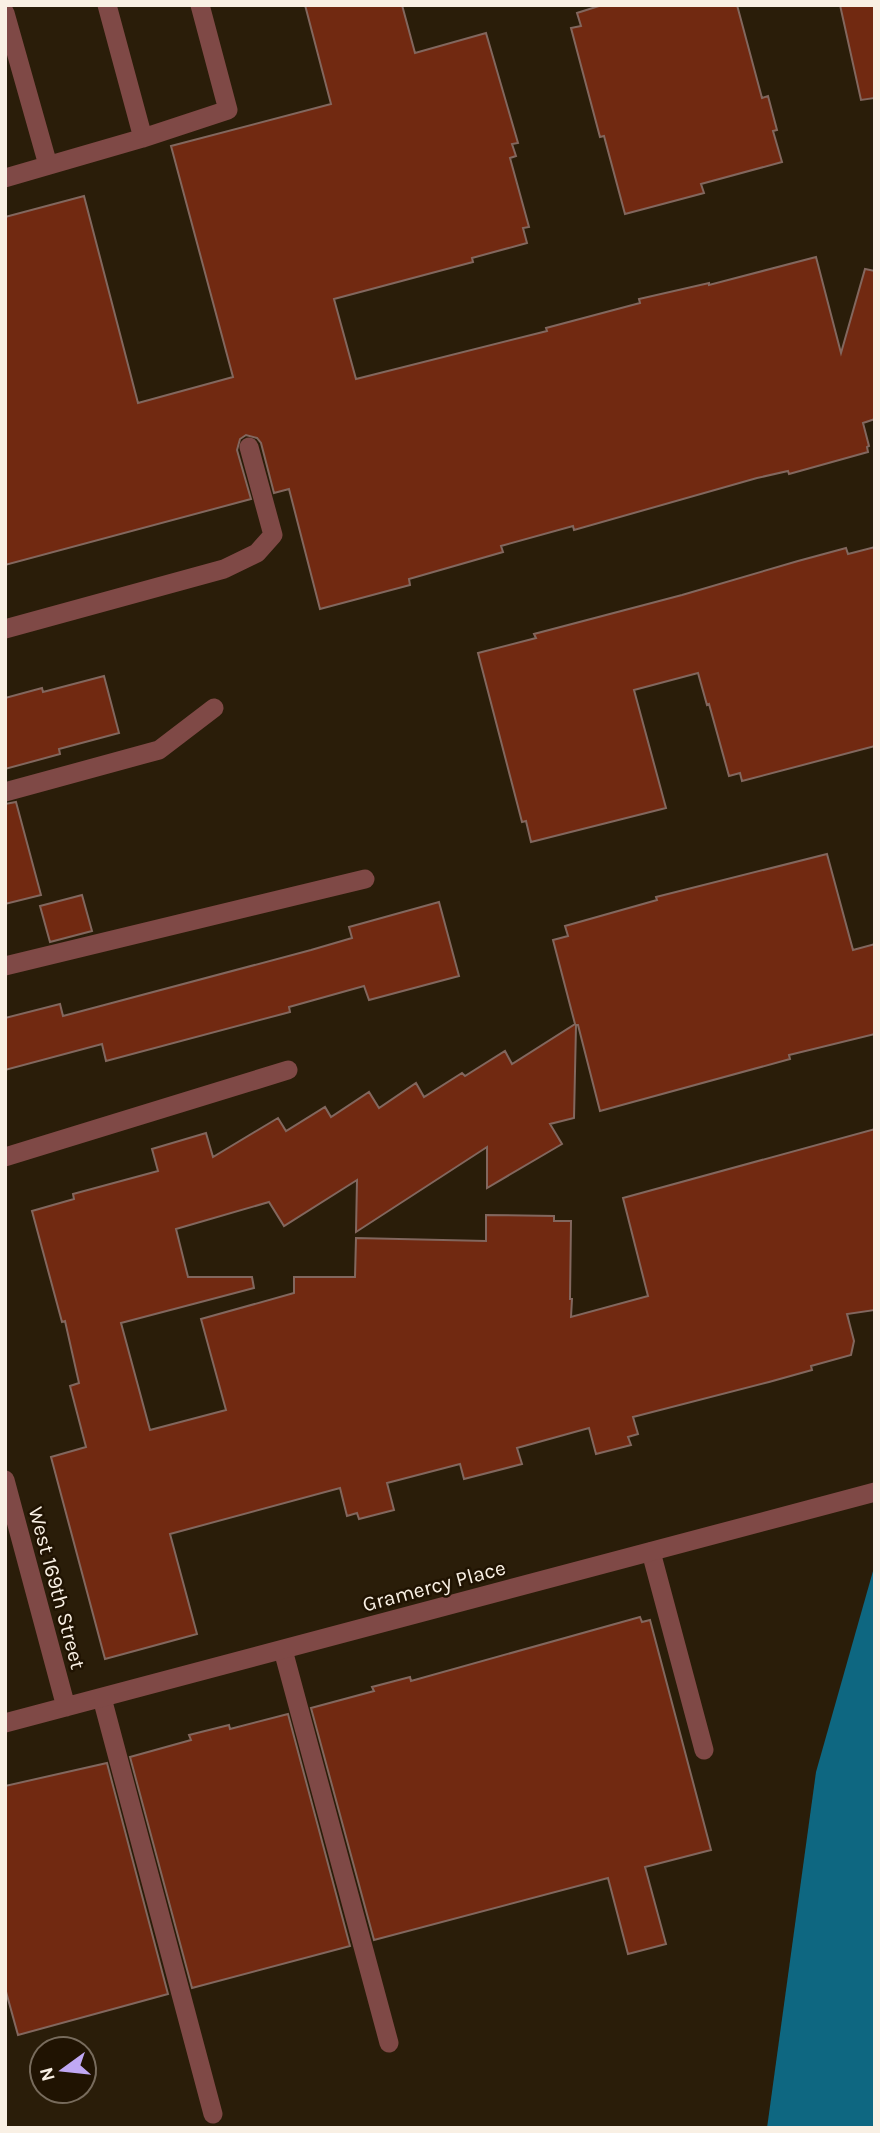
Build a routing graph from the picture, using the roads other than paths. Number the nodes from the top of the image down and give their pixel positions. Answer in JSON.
{"nodes":[{"id":1,"x":107,"y":5,"type":"edge"},
{"id":2,"x":200,"y":5,"type":"edge"},
{"id":3,"x":5,"y":12,"type":"edge"},
{"id":4,"x":143,"y":138,"type":"junction"},
{"id":5,"x":48,"y":165,"type":"junction"},
{"id":6,"x":5,"y":177,"type":"edge"},
{"id":7,"x":248,"y":447,"type":"dead end"},
{"id":8,"x":5,"y":629,"type":"edge"},
{"id":9,"x":214,"y":708,"type":"dead end"},
{"id":10,"x":5,"y":792,"type":"edge"},
{"id":11,"x":365,"y":879,"type":"dead end"},
{"id":12,"x":5,"y":965,"type":"edge"},
{"id":13,"x":288,"y":1070,"type":"dead end"},
{"id":14,"x":5,"y":1157,"type":"edge"},
{"id":15,"x":5,"y":1480,"type":"edge"},
{"id":16,"x":875,"y":1492,"type":"edge"},
{"id":17,"x":651,"y":1552,"type":"junction"},
{"id":18,"x":283,"y":1650,"type":"junction"},
{"id":19,"x":102,"y":1698,"type":"junction"},
{"id":20,"x":66,"y":1707,"type":"junction"},
{"id":21,"x":5,"y":1723,"type":"edge"},
{"id":22,"x":704,"y":1750,"type":"dead end"},
{"id":23,"x":389,"y":2043,"type":"dead end"},
{"id":24,"x":213,"y":2114,"type":"dead end"}],
"edges":[{"from":1,"to":4,"type":"street"},
{"from":2,"to":4,"type":"street"},
{"from":3,"to":5,"type":"street"},
{"from":4,"to":5,"type":"street"},
{"from":5,"to":6,"type":"street"},
{"from":7,"to":8,"type":"street"},
{"from":9,"to":10,"type":"street"},
{"from":11,"to":12,"type":"street"},
{"from":13,"to":14,"type":"street"},
{"from":15,"to":20,"type":"street","name":"West 169th Street"},
{"from":16,"to":17,"type":"street","name":"Gramercy Place"},
{"from":17,"to":18,"type":"street","name":"Gramercy Place"},
{"from":17,"to":22,"type":"street"},
{"from":18,"to":19,"type":"street","name":"Gramercy Place"},
{"from":18,"to":23,"type":"street"},
{"from":19,"to":20,"type":"street","name":"Gramercy Place"},
{"from":19,"to":24,"type":"street"},
{"from":20,"to":21,"type":"street","name":"Gramercy Place"}]}
